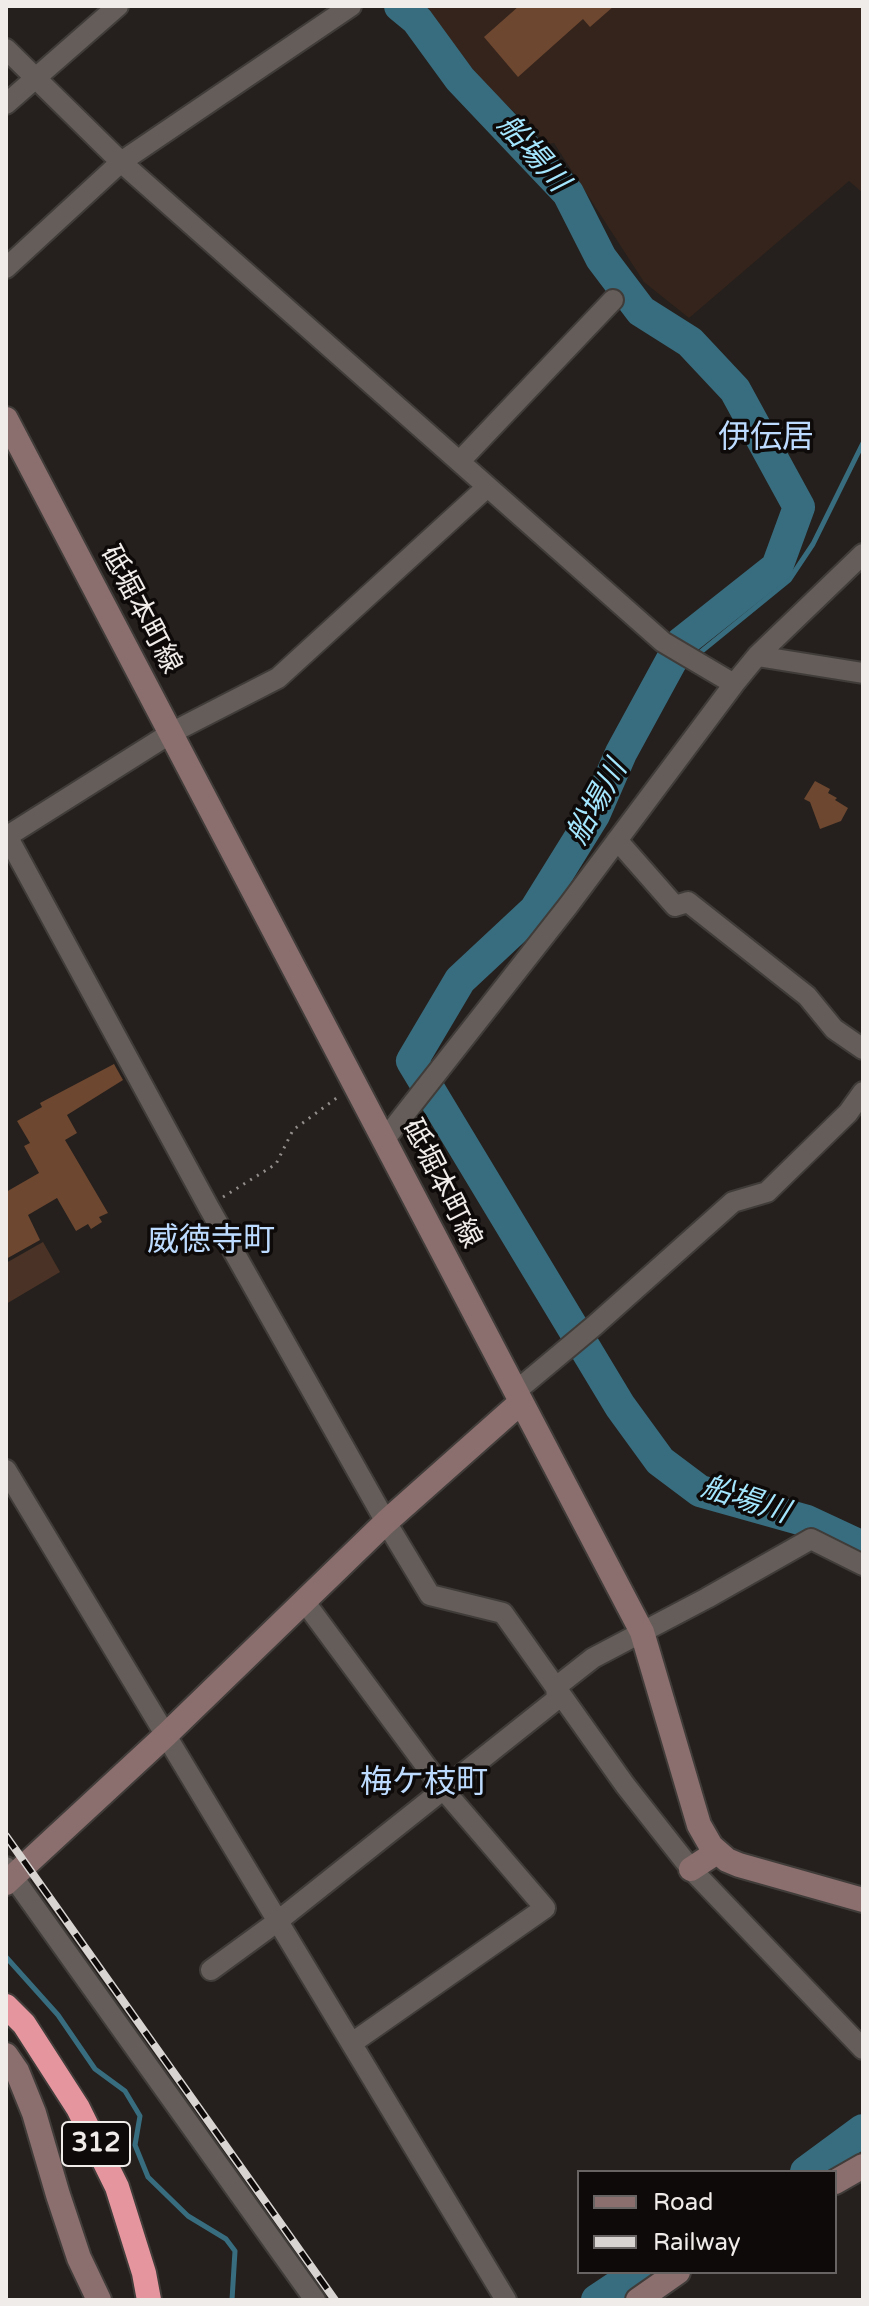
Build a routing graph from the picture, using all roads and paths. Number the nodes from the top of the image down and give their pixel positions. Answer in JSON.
{"nodes":[{"id":1,"x":118,"y":6,"type":"edge"},
{"id":2,"x":351,"y":6,"type":"edge"},
{"id":3,"x":6,"y":49,"type":"edge"},
{"id":4,"x":36,"y":79,"type":"junction"},
{"id":5,"x":6,"y":104,"type":"edge"},
{"id":6,"x":121,"y":162,"type":"junction"},
{"id":7,"x":6,"y":268,"type":"edge"},
{"id":8,"x":613,"y":300,"type":"dead end"},
{"id":9,"x":6,"y":419,"type":"edge"},
{"id":10,"x":460,"y":461,"type":"junction"},
{"id":11,"x":486,"y":488,"type":"junction"},
{"id":12,"x":863,"y":554,"type":"edge"},
{"id":13,"x":757,"y":656,"type":"junction"},
{"id":14,"x":863,"y":673,"type":"edge"},
{"id":15,"x":734,"y":684,"type":"junction"},
{"id":16,"x":171,"y":733,"type":"junction"},
{"id":17,"x":6,"y":835,"type":"edge"},
{"id":18,"x":617,"y":840,"type":"junction"},
{"id":19,"x":863,"y":1049,"type":"edge"},
{"id":20,"x":354,"y":1085,"type":"junction"},
{"id":21,"x":863,"y":1092,"type":"edge"},
{"id":22,"x":856,"y":1119,"type":"edge"},
{"id":23,"x":385,"y":1139,"type":"junction"},
{"id":24,"x":208,"y":1206,"type":"junction"},
{"id":25,"x":518,"y":1397,"type":"junction"},
{"id":26,"x":6,"y":1470,"type":"edge"},
{"id":27,"x":386,"y":1522,"type":"junction"},
{"id":28,"x":863,"y":1565,"type":"edge"},
{"id":29,"x":304,"y":1601,"type":"junction"},
{"id":30,"x":642,"y":1632,"type":"junction"},
{"id":31,"x":556,"y":1687,"type":"junction"},
{"id":32,"x":166,"y":1735,"type":"junction"},
{"id":33,"x":443,"y":1789,"type":"junction"},
{"id":34,"x":717,"y":1852,"type":"junction"},
{"id":35,"x":691,"y":1869,"type":"junction"},
{"id":36,"x":8,"y":1876,"type":"edge"},
{"id":37,"x":863,"y":1900,"type":"edge"},
{"id":38,"x":278,"y":1921,"type":"junction"},
{"id":39,"x":211,"y":1970,"type":"dead end"},
{"id":40,"x":6,"y":2006,"type":"edge"},
{"id":41,"x":352,"y":2043,"type":"junction"},
{"id":42,"x":863,"y":2049,"type":"edge"},
{"id":43,"x":6,"y":2055,"type":"edge"},
{"id":44,"x":863,"y":2166,"type":"edge"},
{"id":45,"x":837,"y":2181,"type":"edge"},
{"id":46,"x":675,"y":2274,"type":"edge"},
{"id":47,"x":99,"y":2300,"type":"edge"},
{"id":48,"x":149,"y":2300,"type":"edge"},
{"id":49,"x":315,"y":2300,"type":"edge"},
{"id":50,"x":506,"y":2300,"type":"edge"},
{"id":51,"x":638,"y":2300,"type":"edge"}],
"edges":[{"from":1,"to":4,"type":"street"},
{"from":2,"to":6,"type":"street"},
{"from":3,"to":4,"type":"street"},
{"from":4,"to":5,"type":"street"},
{"from":4,"to":6,"type":"street"},
{"from":6,"to":7,"type":"street"},
{"from":6,"to":10,"type":"street"},
{"from":8,"to":10,"type":"street"},
{"from":9,"to":16,"type":"main road","name":"砥堀本町線"},
{"from":10,"to":11,"type":"street"},
{"from":11,"to":15,"type":"street"},
{"from":11,"to":16,"type":"street"},
{"from":12,"to":13,"type":"street"},
{"from":13,"to":14,"type":"street"},
{"from":13,"to":15,"type":"street"},
{"from":15,"to":18,"type":"street"},
{"from":16,"to":17,"type":"street"},
{"from":16,"to":20,"type":"main road","name":"砥堀本町線"},
{"from":17,"to":24,"type":"street"},
{"from":18,"to":19,"type":"street"},
{"from":18,"to":23,"type":"street"},
{"from":20,"to":23,"type":"main road","name":"砥堀本町線"},
{"from":20,"to":24,"type":"path"},
{"from":21,"to":22,"type":"street"},
{"from":22,"to":25,"type":"street"},
{"from":23,"to":25,"type":"main road","name":"砥堀本町線"},
{"from":24,"to":27,"type":"street"},
{"from":25,"to":27,"type":"main road"},
{"from":25,"to":30,"type":"main road","name":"砥堀本町線"},
{"from":26,"to":32,"type":"street"},
{"from":27,"to":29,"type":"main road"},
{"from":27,"to":31,"type":"street"},
{"from":28,"to":30,"type":"street"},
{"from":29,"to":32,"type":"main road"},
{"from":29,"to":33,"type":"street"},
{"from":30,"to":31,"type":"street"},
{"from":30,"to":34,"type":"main road","name":"砥堀本町線"},
{"from":31,"to":33,"type":"street"},
{"from":31,"to":35,"type":"street"},
{"from":32,"to":36,"type":"main road"},
{"from":32,"to":38,"type":"street"},
{"from":33,"to":38,"type":"street"},
{"from":33,"to":41,"type":"street"},
{"from":34,"to":35,"type":"main road"},
{"from":34,"to":37,"type":"main road"},
{"from":35,"to":42,"type":"street"},
{"from":36,"to":49,"type":"street"},
{"from":38,"to":39,"type":"street"},
{"from":38,"to":41,"type":"street"},
{"from":40,"to":48,"type":"highway","number":"312"},
{"from":41,"to":50,"type":"street"},
{"from":43,"to":47,"type":"main road"},
{"from":44,"to":45,"type":"main road"},
{"from":46,"to":51,"type":"main road"}]}
